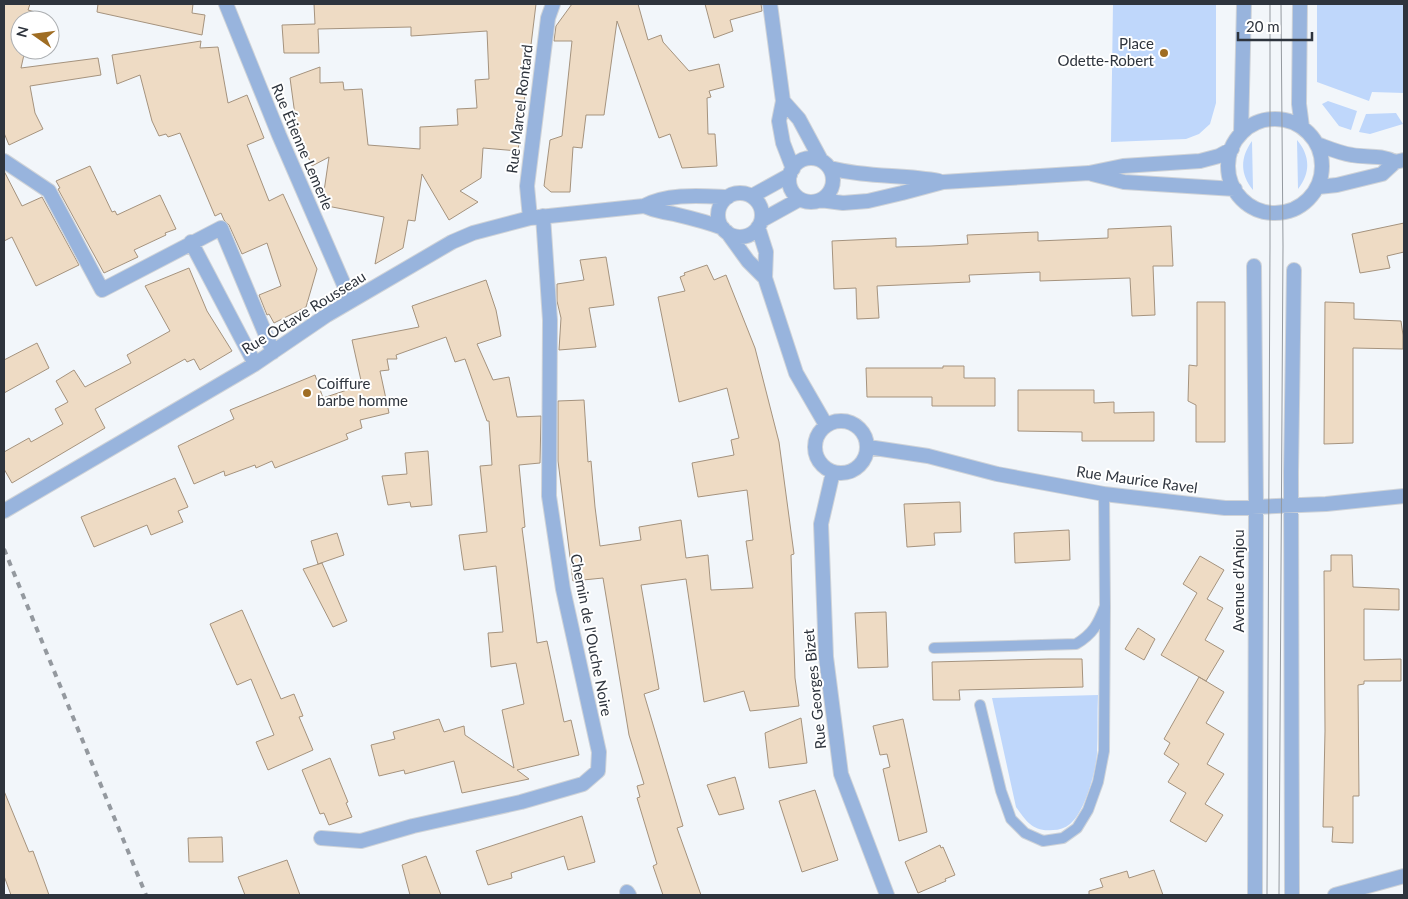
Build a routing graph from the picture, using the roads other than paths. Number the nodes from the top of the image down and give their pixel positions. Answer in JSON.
{"nodes":[{"id":1,"x":226,"y":4,"type":"edge"},
{"id":2,"x":553,"y":4,"type":"edge"},
{"id":3,"x":770,"y":4,"type":"edge"},
{"id":4,"x":1244,"y":4,"type":"edge"},
{"id":5,"x":1300,"y":4,"type":"edge"},
{"id":6,"x":783,"y":100,"type":"junction"},
{"id":7,"x":1302,"y":127,"type":"junction"},
{"id":8,"x":1241,"y":134,"type":"junction"},
{"id":9,"x":1317,"y":144,"type":"junction"},
{"id":10,"x":1232,"y":149,"type":"junction"},
{"id":11,"x":4,"y":161,"type":"edge"},
{"id":12,"x":1400,"y":161,"type":"edge"},
{"id":13,"x":825,"y":164,"type":"junction"},
{"id":14,"x":792,"y":172,"type":"junction"},
{"id":15,"x":1089,"y":173,"type":"junction"},
{"id":16,"x":942,"y":182,"type":"junction"},
{"id":17,"x":1318,"y":187,"type":"junction"},
{"id":18,"x":1235,"y":189,"type":"junction"},
{"id":19,"x":728,"y":196,"type":"junction"},
{"id":20,"x":752,"y":196,"type":"junction"},
{"id":21,"x":800,"y":199,"type":"junction"},
{"id":22,"x":820,"y":200,"type":"junction"},
{"id":23,"x":644,"y":206,"type":"junction"},
{"id":24,"x":536,"y":217,"type":"junction"},
{"id":25,"x":760,"y":224,"type":"junction"},
{"id":26,"x":725,"y":230,"type":"junction"},
{"id":27,"x":191,"y":242,"type":"junction"},
{"id":28,"x":1254,"y":266,"type":"dead end"},
{"id":29,"x":1294,"y":270,"type":"dead end"},
{"id":30,"x":765,"y":278,"type":"junction"},
{"id":31,"x":351,"y":301,"type":"junction"},
{"id":32,"x":273,"y":352,"type":"junction"},
{"id":33,"x":255,"y":364,"type":"junction"},
{"id":34,"x":826,"y":425,"type":"junction"},
{"id":35,"x":868,"y":447,"type":"junction"},
{"id":36,"x":833,"y":472,"type":"junction"},
{"id":37,"x":1104,"y":494,"type":"junction"},
{"id":38,"x":1404,"y":496,"type":"edge"},
{"id":39,"x":1290,"y":505,"type":"junction"},
{"id":40,"x":1256,"y":506,"type":"junction"},
{"id":41,"x":4,"y":511,"type":"edge"},
{"id":42,"x":1105,"y":606,"type":"junction"},
{"id":43,"x":934,"y":648,"type":"dead end"},
{"id":44,"x":980,"y":705,"type":"dead end"},
{"id":45,"x":321,"y":838,"type":"dead end"},
{"id":46,"x":1404,"y":876,"type":"edge"},
{"id":47,"x":888,"y":895,"type":"edge"},
{"id":48,"x":1255,"y":895,"type":"edge"},
{"id":49,"x":1292,"y":895,"type":"edge"},
{"id":50,"x":1334,"y":895,"type":"edge"}],
"edges":[{"from":1,"to":31,"type":"street","name":"Rue Étienne Lemerle"},
{"from":2,"to":24,"type":"street","name":"Rue Marcel Rontard"},
{"from":3,"to":6,"type":"street"},
{"from":4,"to":8,"type":"street"},
{"from":5,"to":7,"type":"street"},
{"from":6,"to":13,"type":"street"},
{"from":6,"to":14,"type":"street"},
{"from":7,"to":8,"type":"street"},
{"from":7,"to":9,"type":"street"},
{"from":8,"to":10,"type":"street"},
{"from":9,"to":12,"type":"street"},
{"from":9,"to":17,"type":"street"},
{"from":10,"to":15,"type":"street"},
{"from":10,"to":18,"type":"street"},
{"from":11,"to":27,"type":"street"},
{"from":12,"to":17,"type":"street"},
{"from":13,"to":14,"type":"street"},
{"from":13,"to":16,"type":"street"},
{"from":13,"to":22,"type":"street"},
{"from":14,"to":20,"type":"street"},
{"from":14,"to":21,"type":"street"},
{"from":15,"to":16,"type":"street"},
{"from":15,"to":18,"type":"street"},
{"from":16,"to":22,"type":"street"},
{"from":17,"to":18,"type":"street"},
{"from":19,"to":20,"type":"street"},
{"from":19,"to":23,"type":"street","name":"Rue Octave Rousseau"},
{"from":19,"to":26,"type":"street"},
{"from":20,"to":25,"type":"street"},
{"from":21,"to":22,"type":"street"},
{"from":21,"to":25,"type":"street"},
{"from":23,"to":24,"type":"street","name":"Rue Octave Rousseau"},
{"from":23,"to":26,"type":"street","name":"Rue Octave Rousseau"},
{"from":24,"to":31,"type":"street","name":"Rue Octave Rousseau"},
{"from":24,"to":45,"type":"street","name":"Chemin de l'Ouche Noire"},
{"from":25,"to":26,"type":"street"},
{"from":25,"to":30,"type":"street"},
{"from":26,"to":30,"type":"street"},
{"from":27,"to":32,"type":"street"},
{"from":27,"to":33,"type":"street"},
{"from":28,"to":40,"type":"street","name":"Avenue d'Anjou"},
{"from":29,"to":39,"type":"street"},
{"from":30,"to":34,"type":"street"},
{"from":31,"to":32,"type":"street","name":"Rue Octave Rousseau"},
{"from":32,"to":33,"type":"street","name":"Rue Octave Rousseau"},
{"from":33,"to":41,"type":"street","name":"Rue Octave Rousseau"},
{"from":34,"to":35,"type":"street"},
{"from":34,"to":36,"type":"street"},
{"from":35,"to":36,"type":"street"},
{"from":35,"to":37,"type":"street","name":"Rue Maurice Ravel"},
{"from":36,"to":47,"type":"street","name":"Rue Georges Bizet"},
{"from":37,"to":40,"type":"street","name":"Rue Maurice Ravel"},
{"from":37,"to":42,"type":"lane"},
{"from":38,"to":39,"type":"street","name":"Rue Maurice Ravel"},
{"from":39,"to":40,"type":"street","name":"Rue Maurice Ravel"},
{"from":39,"to":49,"type":"street"},
{"from":40,"to":48,"type":"street","name":"Avenue d'Anjou"},
{"from":42,"to":43,"type":"lane"},
{"from":42,"to":44,"type":"lane"},
{"from":46,"to":50,"type":"street"}]}
